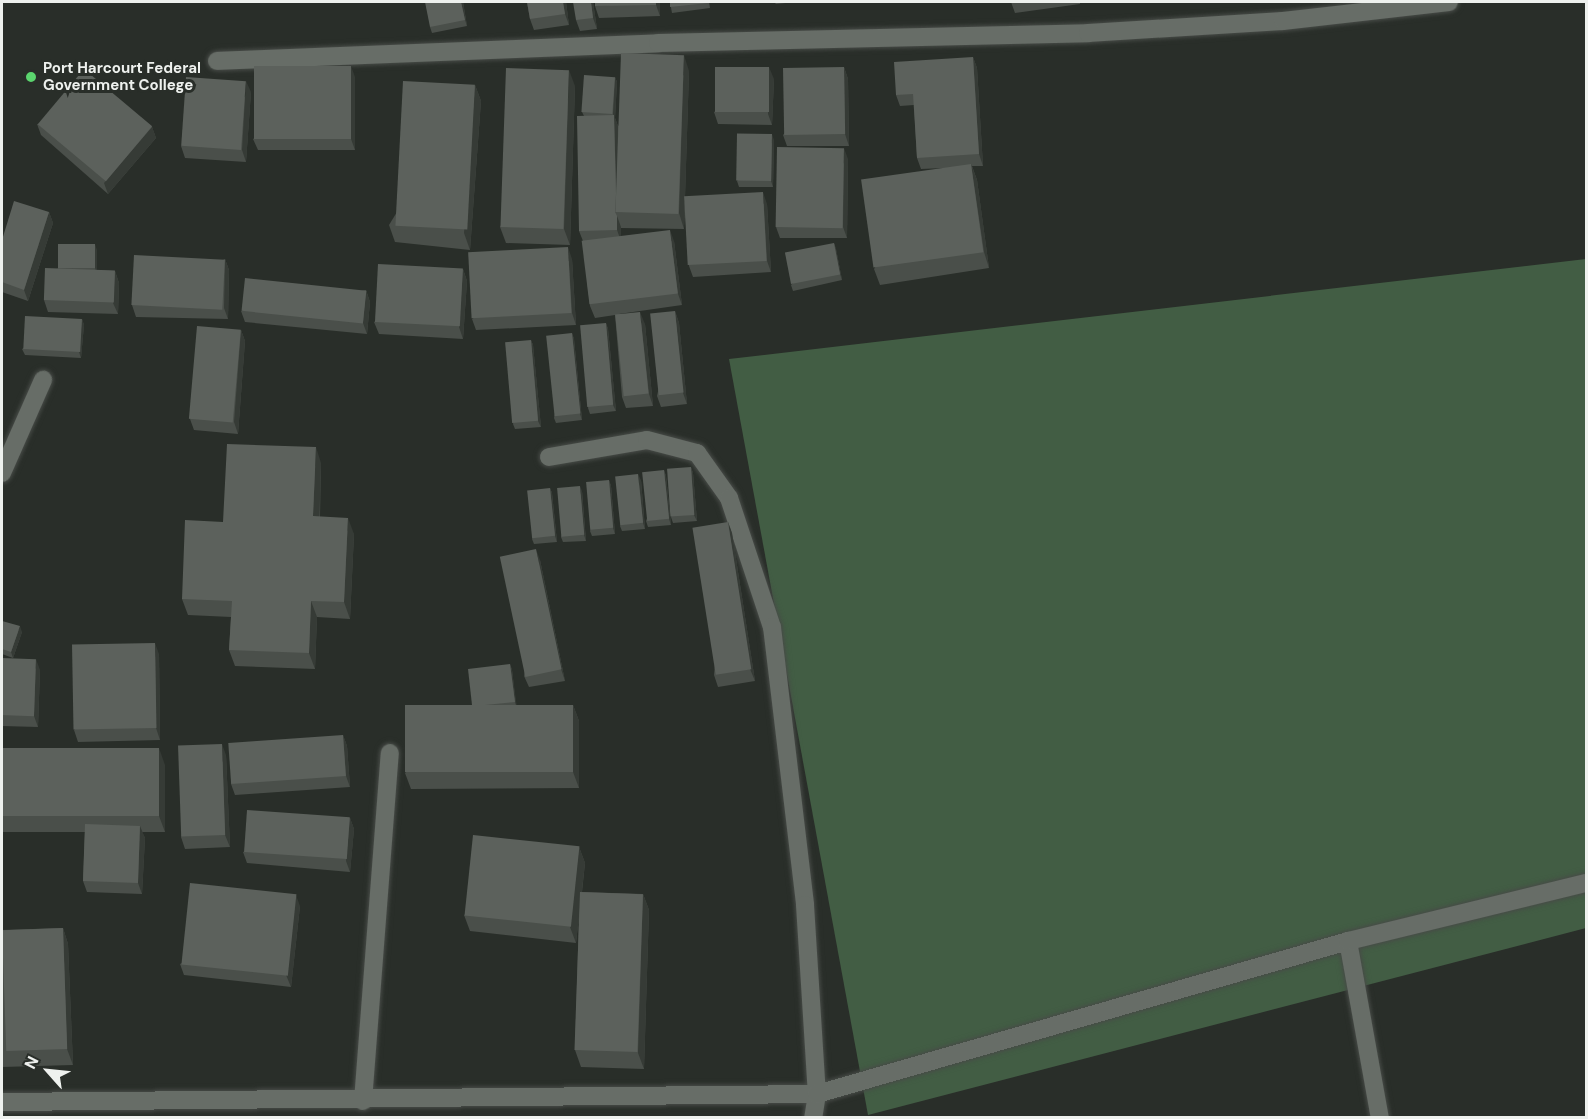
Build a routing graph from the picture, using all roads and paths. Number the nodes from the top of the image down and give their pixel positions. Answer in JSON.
{"nodes":[{"id":1,"x":1449,"y":2,"type":"edge"},
{"id":2,"x":217,"y":61,"type":"dead end"},
{"id":3,"x":43,"y":380,"type":"dead end"},
{"id":4,"x":549,"y":457,"type":"dead end"},
{"id":5,"x":2,"y":473,"type":"edge"},
{"id":6,"x":390,"y":753,"type":"dead end"},
{"id":7,"x":1587,"y":883,"type":"edge"},
{"id":8,"x":1348,"y":941,"type":"junction"},
{"id":9,"x":817,"y":1094,"type":"junction"},
{"id":10,"x":363,"y":1101,"type":"junction"},
{"id":11,"x":2,"y":1102,"type":"edge"},
{"id":12,"x":291,"y":1109,"type":"edge"},
{"id":13,"x":813,"y":1118,"type":"edge"},
{"id":14,"x":1380,"y":1118,"type":"edge"}],
"edges":[{"from":1,"to":2,"type":"street"},
{"from":3,"to":5,"type":"street"},
{"from":4,"to":9,"type":"street"},
{"from":6,"to":10,"type":"street"},
{"from":7,"to":8,"type":"street"},
{"from":8,"to":9,"type":"street"},
{"from":8,"to":14,"type":"street"},
{"from":9,"to":10,"type":"street"},
{"from":9,"to":13,"type":"street"},
{"from":10,"to":12,"type":"street"},
{"from":11,"to":12,"type":"street"}]}
